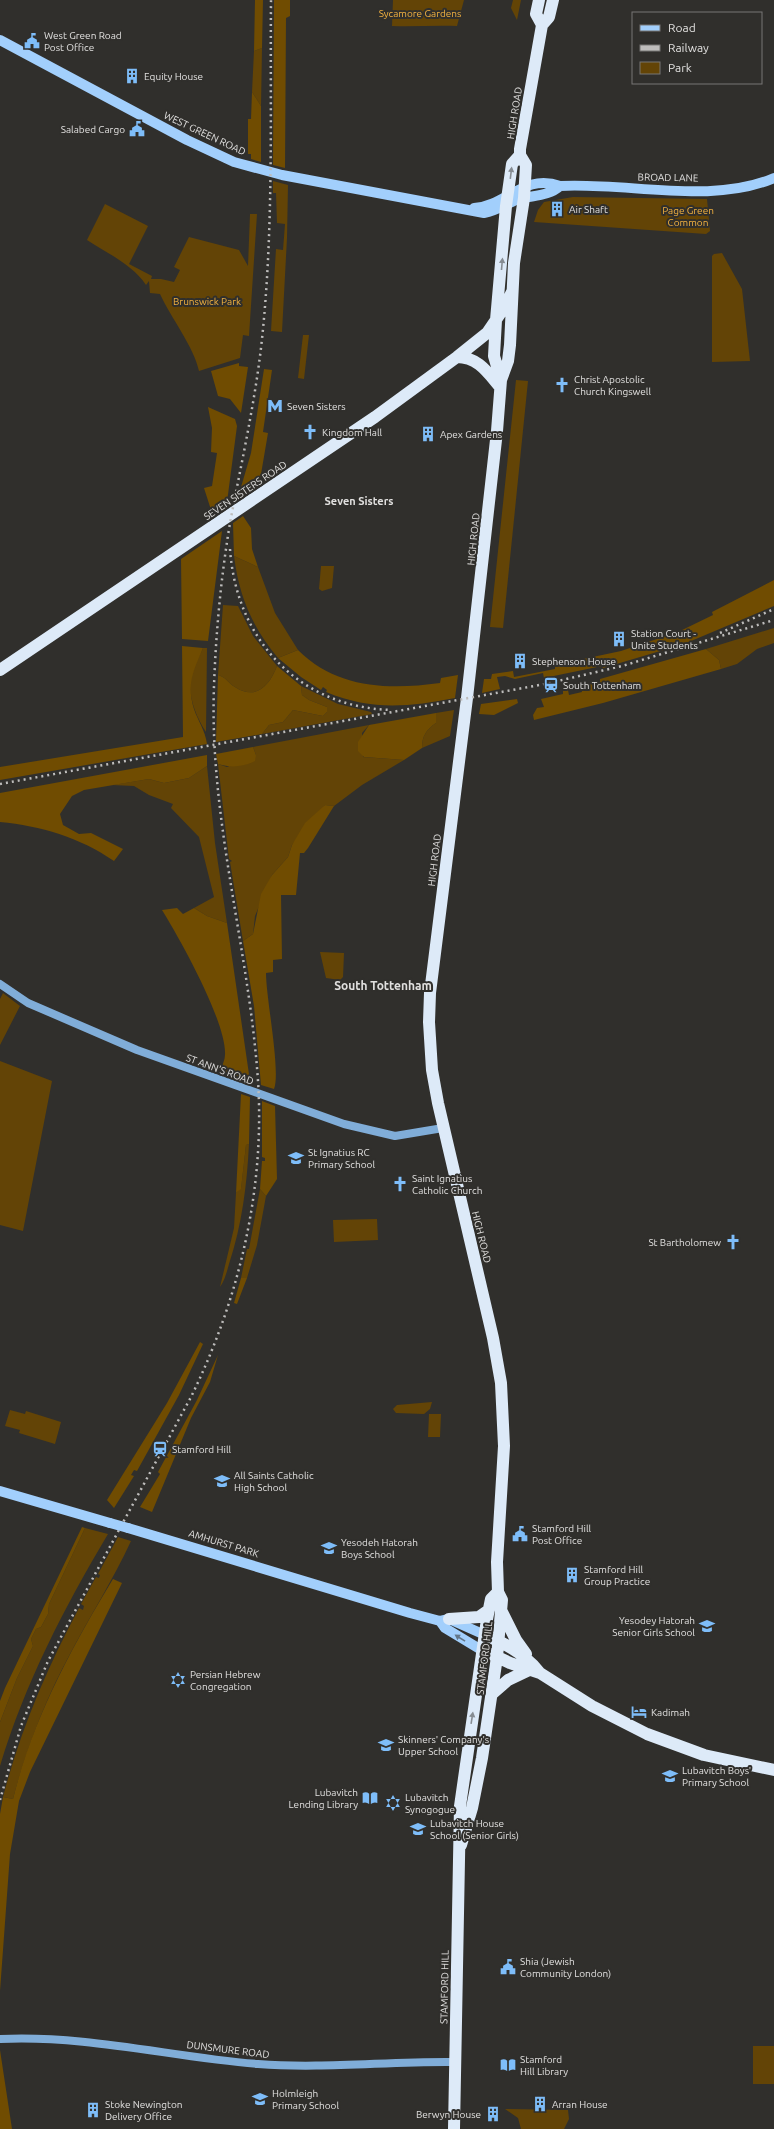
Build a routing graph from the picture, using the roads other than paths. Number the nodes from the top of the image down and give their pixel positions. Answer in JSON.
{"nodes":[{"id":1,"x":539,"y":0,"type":"edge"},
{"id":2,"x":553,"y":0,"type":"edge"},
{"id":3,"x":542,"y":25,"type":"junction"},
{"id":4,"x":0,"y":40,"type":"edge"},
{"id":5,"x":520,"y":155,"type":"junction"},
{"id":6,"x":774,"y":178,"type":"edge"},
{"id":7,"x":524,"y":193,"type":"junction"},
{"id":8,"x":507,"y":200,"type":"junction"},
{"id":9,"x":512,"y":292,"type":"junction"},
{"id":10,"x":496,"y":320,"type":"junction"},
{"id":11,"x":457,"y":357,"type":"junction"},
{"id":12,"x":501,"y":384,"type":"junction"},
{"id":13,"x":0,"y":670,"type":"edge"},
{"id":14,"x":0,"y":984,"type":"edge"},
{"id":15,"x":443,"y":1128,"type":"junction"},
{"id":16,"x":493,"y":1338,"type":"joint"},
{"id":17,"x":0,"y":1491,"type":"edge"},
{"id":18,"x":498,"y":1592,"type":"junction"},
{"id":19,"x":489,"y":1610,"type":"junction"},
{"id":20,"x":501,"y":1610,"type":"junction"},
{"id":21,"x":445,"y":1620,"type":"junction"},
{"id":22,"x":485,"y":1635,"type":"junction"},
{"id":23,"x":498,"y":1641,"type":"junction"},
{"id":24,"x":483,"y":1651,"type":"junction"},
{"id":25,"x":497,"y":1657,"type":"junction"},
{"id":26,"x":534,"y":1668,"type":"junction"},
{"id":27,"x":492,"y":1694,"type":"junction"},
{"id":28,"x":468,"y":1742,"type":"junction"},
{"id":29,"x":484,"y":1744,"type":"junction"},
{"id":30,"x":774,"y":1770,"type":"edge"},
{"id":31,"x":461,"y":1845,"type":"junction"},
{"id":32,"x":0,"y":2039,"type":"edge"},
{"id":33,"x":455,"y":2062,"type":"junction"},
{"id":34,"x":454,"y":2129,"type":"edge"}],
"edges":[{"from":1,"to":3,"type":"highway"},
{"from":2,"to":3,"type":"highway","name":"HIGH ROAD"},
{"from":3,"to":5,"type":"highway","name":"HIGH ROAD"},
{"from":4,"to":8,"type":"main road","name":"WEST GREEN ROAD"},
{"from":5,"to":7,"type":"highway","name":"HIGH ROAD"},
{"from":8,"to":5,"type":"highway","one_way":true},
{"from":6,"to":7,"type":"main road","name":"BROAD LANE"},
{"from":7,"to":8,"type":"main road","name":"WEST GREEN ROAD"},
{"from":7,"to":9,"type":"highway","name":"HIGH ROAD"},
{"from":10,"to":8,"type":"highway","one_way":true},
{"from":9,"to":10,"type":"highway","name":"SEVEN SISTERS ROAD"},
{"from":9,"to":12,"type":"highway","name":"HIGH ROAD"},
{"from":10,"to":11,"type":"highway","name":"SEVEN SISTERS ROAD"},
{"from":10,"to":12,"type":"highway"},
{"from":11,"to":12,"type":"highway"},
{"from":11,"to":13,"type":"highway","name":"SEVEN SISTERS ROAD"},
{"from":12,"to":15,"type":"highway","name":"HIGH ROAD"},
{"from":14,"to":15,"type":"main road","name":"ST ANN'S ROAD"},
{"from":15,"to":16,"type":"highway","name":"HIGH ROAD"},
{"from":16,"to":18,"type":"highway","name":"STAMFORD HILL"},
{"from":17,"to":21,"type":"main road","name":"AMHURST PARK","bridge":true},
{"from":18,"to":19,"type":"highway","name":"STAMFORD HILL"},
{"from":18,"to":20,"type":"highway","name":"STAMFORD HILL"},
{"from":19,"to":21,"type":"highway"},
{"from":19,"to":22,"type":"highway","name":"STAMFORD HILL"},
{"from":20,"to":23,"type":"highway","name":"STAMFORD HILL"},
{"from":20,"to":26,"type":"highway"},
{"from":21,"to":22,"type":"main road","name":"AMHURST PARK"},
{"from":24,"to":21,"type":"main road","name":"AMHURST PARK","one_way":true},
{"from":22,"to":23,"type":"highway"},
{"from":22,"to":24,"type":"highway","name":"STAMFORD HILL"},
{"from":23,"to":25,"type":"highway","name":"STAMFORD HILL"},
{"from":23,"to":26,"type":"highway"},
{"from":24,"to":25,"type":"highway"},
{"from":28,"to":24,"type":"highway","name":"STAMFORD HILL","one_way":true},
{"from":25,"to":26,"type":"highway"},
{"from":25,"to":27,"type":"highway","name":"STAMFORD HILL"},
{"from":26,"to":27,"type":"highway"},
{"from":26,"to":30,"type":"highway"},
{"from":27,"to":29,"type":"highway","name":"STAMFORD HILL"},
{"from":28,"to":29,"type":"highway"},
{"from":28,"to":31,"type":"highway","name":"STAMFORD HILL"},
{"from":29,"to":31,"type":"highway","name":"STAMFORD HILL"},
{"from":31,"to":33,"type":"highway","name":"STAMFORD HILL"},
{"from":32,"to":33,"type":"main road","name":"DUNSMURE ROAD"},
{"from":33,"to":34,"type":"highway","name":"STAMFORD HILL"}]}
